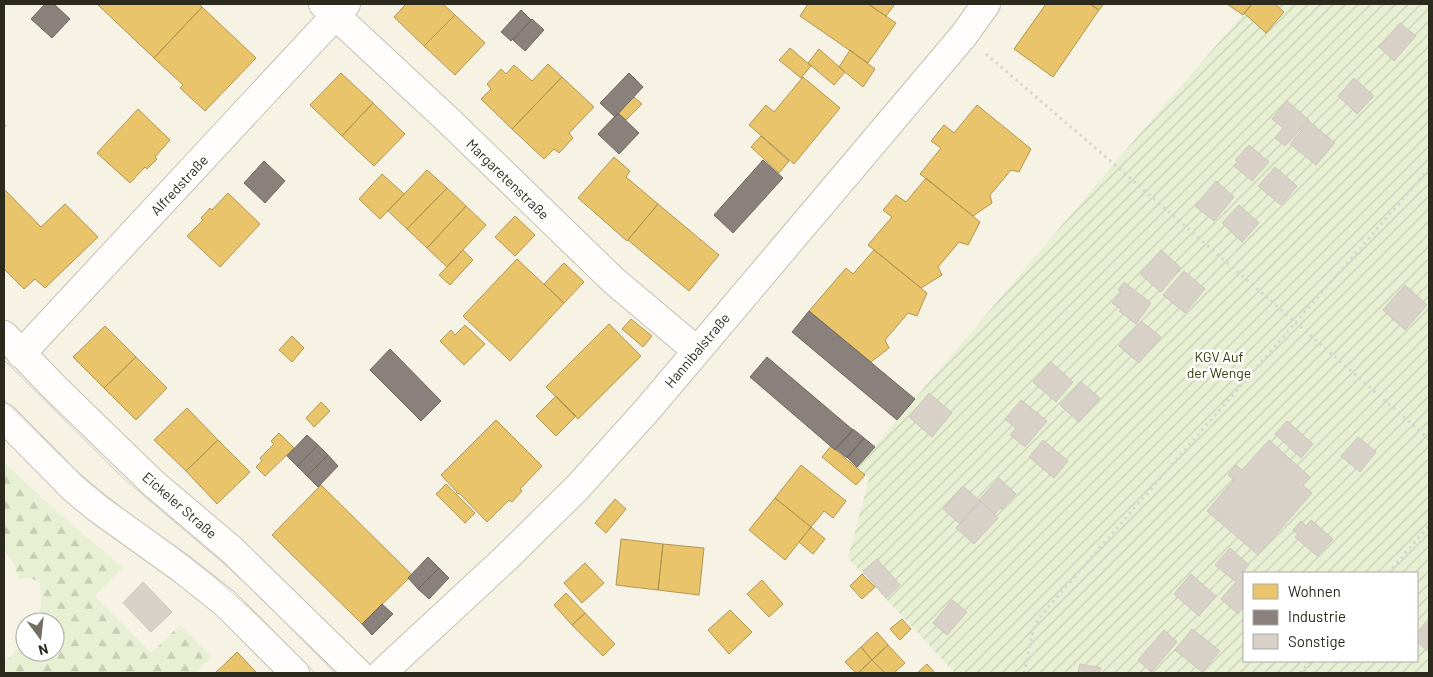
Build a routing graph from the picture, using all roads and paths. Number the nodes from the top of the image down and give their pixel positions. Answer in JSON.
{"nodes":[{"id":1,"x":986,"y":4,"type":"edge"},
{"id":2,"x":335,"y":7,"type":"edge"},
{"id":3,"x":964,"y":35,"type":"junction"},
{"id":4,"x":1429,"y":169,"type":"edge"},
{"id":5,"x":1296,"y":322,"type":"junction"},
{"id":6,"x":13,"y":345,"type":"edge"},
{"id":7,"x":696,"y":350,"type":"junction"},
{"id":8,"x":4,"y":418,"type":"edge"},
{"id":9,"x":1429,"y":439,"type":"edge"},
{"id":10,"x":1429,"y":526,"type":"edge"},
{"id":11,"x":1389,"y":572,"type":"edge"},
{"id":12,"x":1311,"y":662,"type":"edge"},
{"id":13,"x":295,"y":673,"type":"edge"},
{"id":14,"x":358,"y":673,"type":"edge"},
{"id":15,"x":382,"y":673,"type":"edge"},
{"id":16,"x":1024,"y":673,"type":"edge"},
{"id":17,"x":1300,"y":673,"type":"edge"}],
"edges":[{"from":1,"to":3,"type":"street","name":"Hannibalstraße"},
{"from":2,"to":6,"type":"street","name":"Alfredstraße"},
{"from":2,"to":7,"type":"street","name":"Margaretenstraße"},
{"from":3,"to":5,"type":"path"},
{"from":3,"to":7,"type":"street","name":"Hannibalstraße"},
{"from":4,"to":5,"type":"path"},
{"from":5,"to":9,"type":"path"},
{"from":5,"to":16,"type":"path"},
{"from":6,"to":14,"type":"street","name":"Eickeler Straße"},
{"from":7,"to":15,"type":"street","name":"Hannibalstraße"},
{"from":8,"to":13,"type":"street"},
{"from":10,"to":11,"type":"path"},
{"from":12,"to":17,"type":"path"}]}
